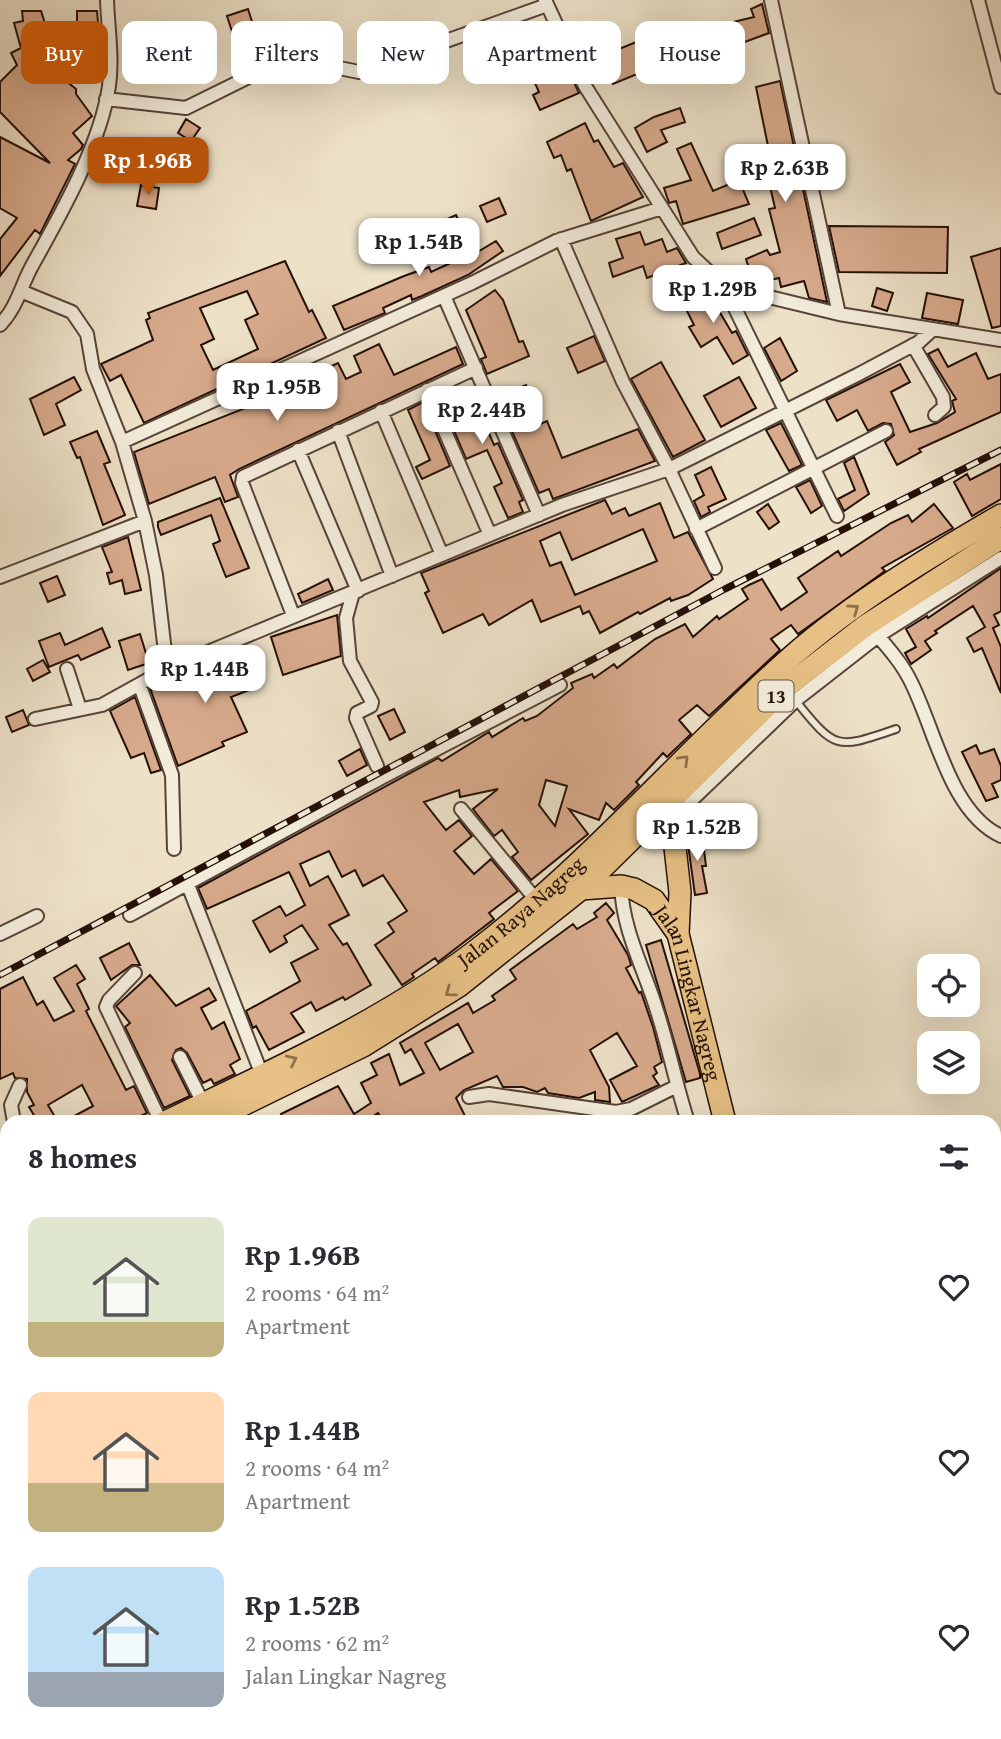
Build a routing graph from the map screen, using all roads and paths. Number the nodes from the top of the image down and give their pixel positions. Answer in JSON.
{"nodes":[{"id":1,"x":107,"y":0,"type":"edge"},
{"id":2,"x":771,"y":0,"type":"edge"},
{"id":3,"x":978,"y":0,"type":"edge"},
{"id":4,"x":546,"y":3,"type":"edge"},
{"id":5,"x":1001,"y":87,"type":"edge"},
{"id":6,"x":106,"y":99,"type":"junction"},
{"id":7,"x":662,"y":208,"type":"junction"},
{"id":8,"x":561,"y":239,"type":"junction"},
{"id":9,"x":724,"y":286,"type":"junction"},
{"id":10,"x":23,"y":292,"type":"junction"},
{"id":11,"x":444,"y":296,"type":"junction"},
{"id":12,"x":839,"y":314,"type":"junction"},
{"id":13,"x":0,"y":324,"type":"edge"},
{"id":14,"x":932,"y":330,"type":"junction"},
{"id":15,"x":1001,"y":340,"type":"edge"},
{"id":16,"x":912,"y":345,"type":"junction"},
{"id":17,"x":476,"y":368,"type":"junction"},
{"id":18,"x":427,"y":390,"type":"junction"},
{"id":19,"x":381,"y":411,"type":"junction"},
{"id":20,"x":786,"y":412,"type":"junction"},
{"id":21,"x":935,"y":415,"type":"dead end"},
{"id":22,"x":338,"y":431,"type":"junction"},
{"id":23,"x":887,"y":431,"type":"dead end"},
{"id":24,"x":122,"y":442,"type":"junction"},
{"id":25,"x":298,"y":450,"type":"junction"},
{"id":26,"x":668,"y":468,"type":"junction"},
{"id":27,"x":814,"y":469,"type":"junction"},
{"id":28,"x":539,"y":515,"type":"junction"},
{"id":29,"x":1001,"y":515,"type":"edge"},
{"id":30,"x":837,"y":516,"type":"dead end"},
{"id":31,"x":145,"y":521,"type":"junction"},
{"id":32,"x":696,"y":529,"type":"junction"},
{"id":33,"x":490,"y":535,"type":"junction"},
{"id":34,"x":1001,"y":538,"type":"edge"},
{"id":35,"x":442,"y":555,"type":"junction"},
{"id":36,"x":1001,"y":558,"type":"edge"},
{"id":37,"x":715,"y":568,"type":"dead end"},
{"id":38,"x":392,"y":576,"type":"junction"},
{"id":39,"x":0,"y":577,"type":"edge"},
{"id":40,"x":355,"y":592,"type":"junction"},
{"id":41,"x":293,"y":615,"type":"junction"},
{"id":42,"x":878,"y":636,"type":"junction"},
{"id":43,"x":67,"y":669,"type":"dead end"},
{"id":44,"x":167,"y":669,"type":"junction"},
{"id":45,"x":560,"y":685,"type":"dead end"},
{"id":46,"x":140,"y":686,"type":"junction"},
{"id":47,"x":796,"y":700,"type":"junction"},
{"id":48,"x":80,"y":709,"type":"junction"},
{"id":49,"x":35,"y":719,"type":"dead end"},
{"id":50,"x":896,"y":729,"type":"dead end"},
{"id":51,"x":380,"y":772,"type":"junction"},
{"id":52,"x":461,"y":809,"type":"dead end"},
{"id":53,"x":671,"y":811,"type":"junction"},
{"id":54,"x":1001,"y":836,"type":"edge"},
{"id":55,"x":174,"y":849,"type":"dead end"},
{"id":56,"x":185,"y":884,"type":"junction"},
{"id":57,"x":621,"y":886,"type":"junction"},
{"id":58,"x":580,"y":889,"type":"junction"},
{"id":59,"x":537,"y":901,"type":"junction"},
{"id":60,"x":130,"y":915,"type":"dead end"},
{"id":61,"x":37,"y":916,"type":"dead end"},
{"id":62,"x":0,"y":934,"type":"edge"},
{"id":63,"x":678,"y":934,"type":"junction"},
{"id":64,"x":135,"y":973,"type":"dead end"},
{"id":65,"x":180,"y":1057,"type":"dead end"},
{"id":66,"x":262,"y":1075,"type":"junction"},
{"id":67,"x":20,"y":1086,"type":"dead end"},
{"id":68,"x":677,"y":1086,"type":"junction"},
{"id":69,"x":469,"y":1097,"type":"dead end"},
{"id":70,"x":206,"y":1113,"type":"edge"},
{"id":71,"x":13,"y":1115,"type":"edge"},
{"id":72,"x":160,"y":1115,"type":"edge"},
{"id":73,"x":686,"y":1115,"type":"edge"},
{"id":74,"x":723,"y":1115,"type":"edge"}],
"edges":[{"from":1,"to":6,"type":"street"},
{"from":2,"to":12,"type":"street"},
{"from":3,"to":5,"type":"street"},
{"from":4,"to":6,"type":"street"},
{"from":4,"to":7,"type":"street"},
{"from":6,"to":10,"type":"street"},
{"from":7,"to":8,"type":"street"},
{"from":7,"to":9,"type":"street"},
{"from":8,"to":11,"type":"street"},
{"from":8,"to":26,"type":"street"},
{"from":9,"to":12,"type":"street"},
{"from":9,"to":20,"type":"street"},
{"from":10,"to":13,"type":"street"},
{"from":10,"to":24,"type":"street"},
{"from":11,"to":17,"type":"street"},
{"from":11,"to":24,"type":"street"},
{"from":12,"to":14,"type":"street"},
{"from":14,"to":15,"type":"street"},
{"from":14,"to":16,"type":"street"},
{"from":16,"to":20,"type":"street"},
{"from":16,"to":21,"type":"street"},
{"from":17,"to":18,"type":"street"},
{"from":17,"to":28,"type":"street"},
{"from":18,"to":19,"type":"street"},
{"from":18,"to":33,"type":"street"},
{"from":19,"to":22,"type":"street"},
{"from":19,"to":35,"type":"street"},
{"from":20,"to":26,"type":"street"},
{"from":20,"to":27,"type":"street"},
{"from":22,"to":25,"type":"street"},
{"from":22,"to":38,"type":"street"},
{"from":23,"to":27,"type":"street"},
{"from":24,"to":31,"type":"street"},
{"from":25,"to":40,"type":"street"},
{"from":25,"to":41,"type":"street"},
{"from":26,"to":28,"type":"street"},
{"from":26,"to":32,"type":"street"},
{"from":27,"to":30,"type":"street"},
{"from":27,"to":32,"type":"street"},
{"from":28,"to":33,"type":"street"},
{"from":59,"to":29,"type":"highway","name":"Jalan Raya Nagreg","number":"13","one_way":true},
{"from":31,"to":39,"type":"street"},
{"from":31,"to":44,"type":"street"},
{"from":32,"to":37,"type":"street"},
{"from":33,"to":35,"type":"street"},
{"from":34,"to":53,"type":"highway","name":"Jalan Raya Nagreg","number":"13"},
{"from":35,"to":38,"type":"street"},
{"from":36,"to":42,"type":"street"},
{"from":38,"to":40,"type":"street"},
{"from":40,"to":41,"type":"street"},
{"from":40,"to":51,"type":"street"},
{"from":41,"to":44,"type":"street"},
{"from":42,"to":47,"type":"street"},
{"from":42,"to":54,"type":"street"},
{"from":43,"to":48,"type":"street"},
{"from":44,"to":46,"type":"street"},
{"from":45,"to":51,"type":"street"},
{"from":46,"to":48,"type":"street"},
{"from":46,"to":55,"type":"street"},
{"from":47,"to":50,"type":"lane"},
{"from":47,"to":53,"type":"street"},
{"from":48,"to":49,"type":"street"},
{"from":51,"to":56,"type":"street"},
{"from":52,"to":59,"type":"street"},
{"from":53,"to":58,"type":"highway","name":"Jalan Raya Nagreg","number":"13"},
{"from":53,"to":63,"type":"highway"},
{"from":56,"to":60,"type":"street"},
{"from":56,"to":66,"type":"street"},
{"from":57,"to":58,"type":"highway","name":"Jalan Lingkar Nagreg"},
{"from":57,"to":63,"type":"highway","name":"Jalan Lingkar Nagreg"},
{"from":57,"to":68,"type":"street"},
{"from":58,"to":70,"type":"highway","name":"Jalan Raya Nagreg","number":"13","one_way":true},
{"from":66,"to":59,"type":"highway","name":"Jalan Raya Nagreg","number":"13","one_way":true},
{"from":61,"to":62,"type":"street"},
{"from":63,"to":74,"type":"highway","name":"Jalan Lingkar Nagreg"},
{"from":64,"to":72,"type":"street"},
{"from":65,"to":70,"type":"street"},
{"from":66,"to":70,"type":"highway","name":"Jalan Raya Nagreg","number":"13"},
{"from":67,"to":71,"type":"street"},
{"from":68,"to":69,"type":"street"},
{"from":68,"to":73,"type":"street"}]}
